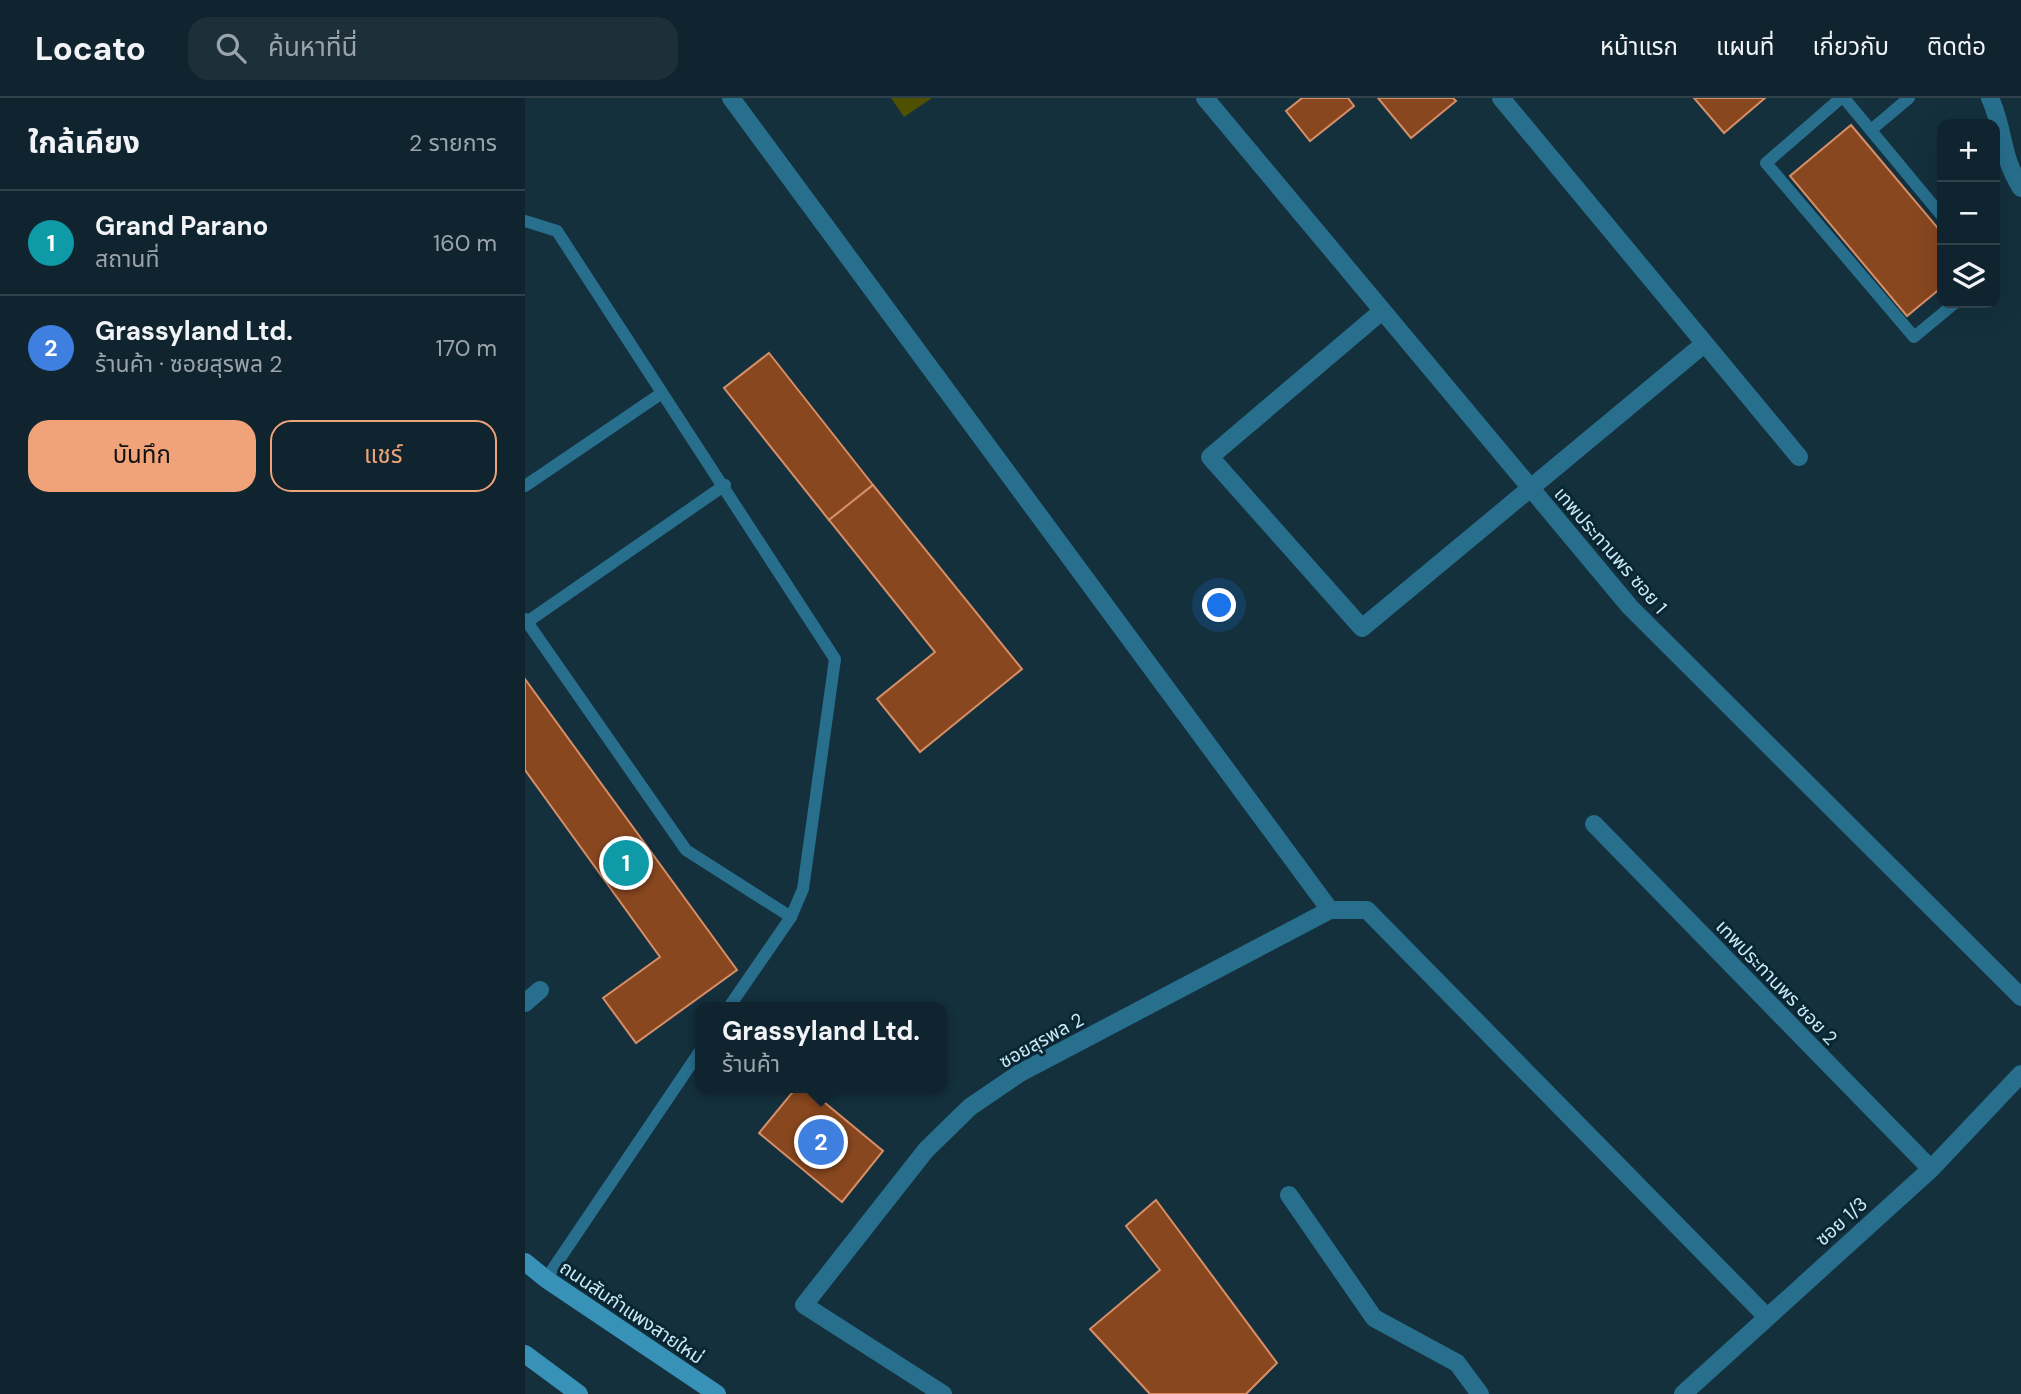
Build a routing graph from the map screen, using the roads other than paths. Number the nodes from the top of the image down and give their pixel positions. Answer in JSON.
{"nodes":[{"id":1,"x":731,"y":98,"type":"edge"},
{"id":2,"x":1205,"y":98,"type":"edge"},
{"id":3,"x":1501,"y":98,"type":"edge"},
{"id":4,"x":1843,"y":98,"type":"edge"},
{"id":5,"x":1909,"y":98,"type":"edge"},
{"id":6,"x":1990,"y":98,"type":"edge"},
{"id":7,"x":1871,"y":130,"type":"junction"},
{"id":8,"x":2021,"y":188,"type":"edge"},
{"id":9,"x":1937,"y":210,"type":"edge"},
{"id":10,"x":525,"y":221,"type":"edge"},
{"id":11,"x":1949,"y":308,"type":"edge"},
{"id":12,"x":1382,"y":311,"type":"junction"},
{"id":13,"x":1704,"y":344,"type":"junction"},
{"id":14,"x":662,"y":393,"type":"junction"},
{"id":15,"x":1799,"y":457,"type":"dead end"},
{"id":16,"x":725,"y":485,"type":"junction"},
{"id":17,"x":525,"y":486,"type":"edge"},
{"id":18,"x":1529,"y":489,"type":"junction"},
{"id":19,"x":526,"y":621,"type":"edge"},
{"id":20,"x":1594,"y":824,"type":"dead end"},
{"id":21,"x":1330,"y":910,"type":"junction"},
{"id":22,"x":791,"y":916,"type":"junction"},
{"id":23,"x":540,"y":990,"type":"dead end"},
{"id":24,"x":2021,"y":997,"type":"edge"},
{"id":25,"x":733,"y":1002,"type":"edge"},
{"id":26,"x":525,"y":1003,"type":"edge"},
{"id":27,"x":695,"y":1058,"type":"edge"},
{"id":28,"x":2021,"y":1074,"type":"edge"},
{"id":29,"x":1931,"y":1169,"type":"junction"},
{"id":30,"x":1289,"y":1195,"type":"dead end"},
{"id":31,"x":525,"y":1262,"type":"edge"},
{"id":32,"x":546,"y":1279,"type":"junction"},
{"id":33,"x":1766,"y":1316,"type":"junction"},
{"id":34,"x":525,"y":1354,"type":"edge"},
{"id":35,"x":915,"y":1387,"type":"edge"},
{"id":36,"x":577,"y":1393,"type":"edge"},
{"id":37,"x":717,"y":1394,"type":"edge"},
{"id":38,"x":943,"y":1394,"type":"edge"},
{"id":39,"x":1480,"y":1394,"type":"edge"},
{"id":40,"x":1683,"y":1394,"type":"edge"}],
"edges":[{"from":1,"to":21,"type":"street"},
{"from":2,"to":12,"type":"street","name":"เทพประทานพร ซอย 1"},
{"from":3,"to":13,"type":"street"},
{"from":4,"to":7,"type":"lane"},
{"from":4,"to":11,"type":"lane"},
{"from":5,"to":7,"type":"lane"},
{"from":6,"to":8,"type":"street"},
{"from":7,"to":9,"type":"lane"},
{"from":10,"to":14,"type":"lane"},
{"from":12,"to":18,"type":"street","name":"เทพประทานพร ซอย 1"},
{"from":12,"to":18,"type":"street"},
{"from":13,"to":15,"type":"street"},
{"from":13,"to":18,"type":"street"},
{"from":14,"to":16,"type":"lane"},
{"from":14,"to":17,"type":"lane"},
{"from":16,"to":19,"type":"lane"},
{"from":16,"to":22,"type":"lane"},
{"from":18,"to":24,"type":"street","name":"เทพประทานพร ซอย 1"},
{"from":19,"to":22,"type":"lane"},
{"from":20,"to":29,"type":"street","name":"เทพประทานพร ซอย 2"},
{"from":21,"to":33,"type":"street","name":"ซอยสุรพล 2"},
{"from":21,"to":35,"type":"street","name":"ซอยสุรพล 2"},
{"from":22,"to":25,"type":"lane"},
{"from":23,"to":26,"type":"street"},
{"from":27,"to":32,"type":"lane"},
{"from":28,"to":29,"type":"street","name":"ซอย 1/3"},
{"from":29,"to":33,"type":"street","name":"ซอย 1/3"},
{"from":30,"to":39,"type":"street"},
{"from":31,"to":32,"type":"main road","name":"ถนนสันกำแพงสายใหม่"},
{"from":32,"to":37,"type":"main road","name":"ถนนสันกำแพงสายใหม่"},
{"from":33,"to":40,"type":"street","name":"ซอย 1/3"},
{"from":34,"to":36,"type":"main road"},
{"from":35,"to":38,"type":"street"}]}
